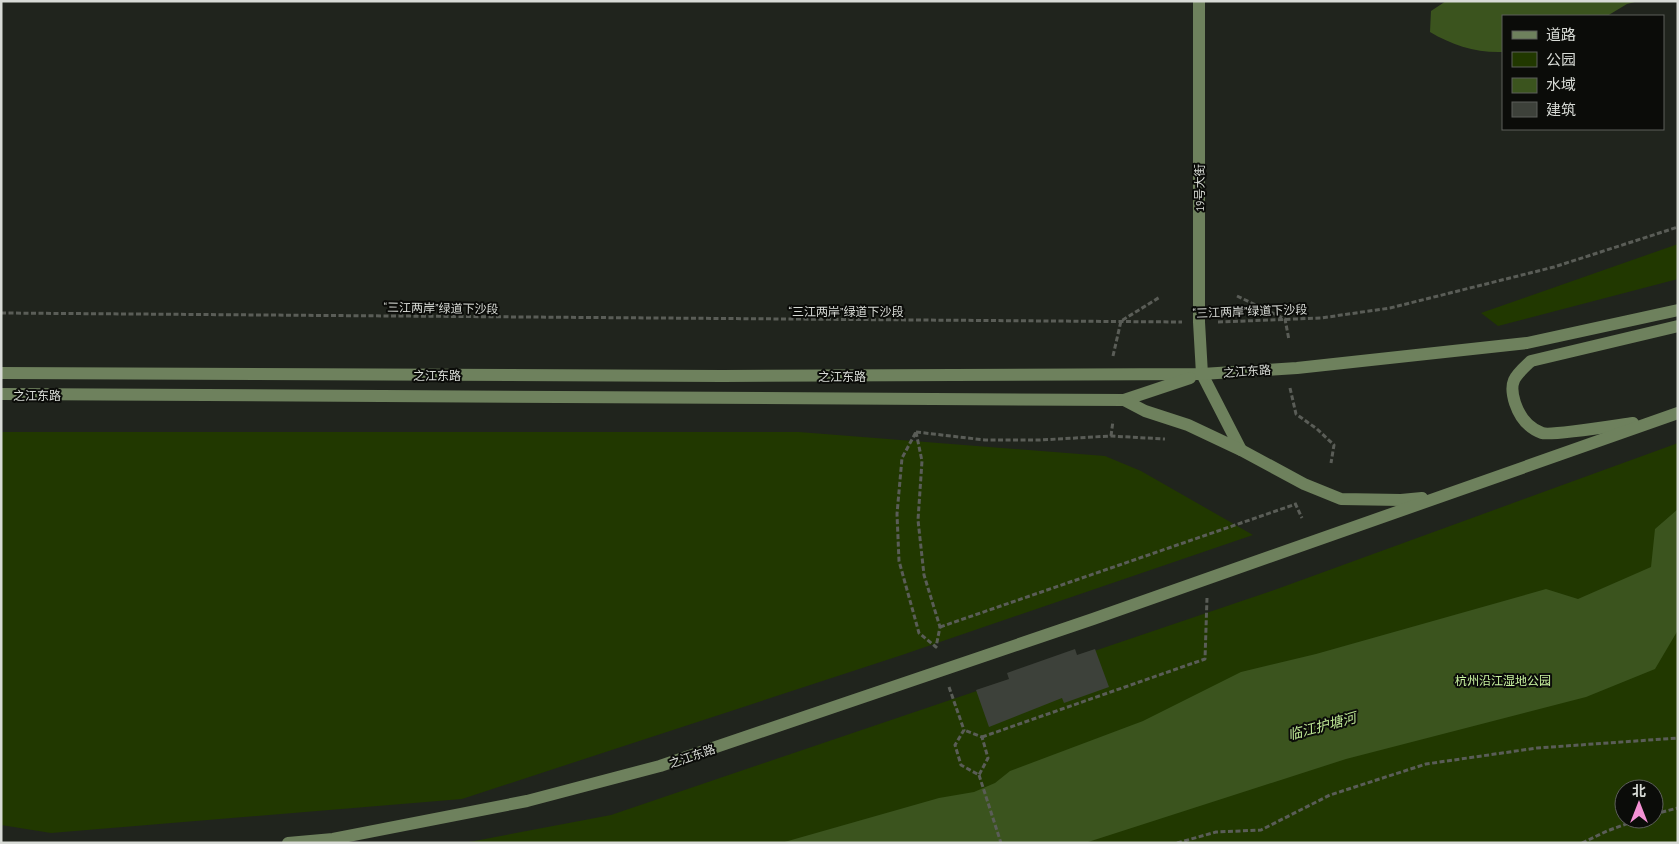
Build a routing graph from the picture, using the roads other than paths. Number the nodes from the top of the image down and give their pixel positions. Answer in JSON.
{"nodes":[{"id":1,"x":1199,"y":1,"type":"edge"},
{"id":2,"x":1678,"y":310,"type":"edge"},
{"id":3,"x":1678,"y":326,"type":"edge"},
{"id":4,"x":1,"y":373,"type":"edge"},
{"id":5,"x":1202,"y":374,"type":"junction"},
{"id":6,"x":1,"y":394,"type":"edge"},
{"id":7,"x":1124,"y":400,"type":"junction"},
{"id":8,"x":1678,"y":413,"type":"edge"},
{"id":9,"x":1655,"y":421,"type":"junction"},
{"id":10,"x":1241,"y":450,"type":"junction"},
{"id":11,"x":1440,"y":496,"type":"junction"},
{"id":12,"x":288,"y":843,"type":"edge"}],
"edges":[{"from":1,"to":5,"type":"main road","name":"19号大街"},
{"from":2,"to":5,"type":"main road","name":"之江东路"},
{"from":3,"to":9,"type":"main road"},
{"from":4,"to":5,"type":"main road","name":"之江东路"},
{"from":5,"to":7,"type":"main road"},
{"from":5,"to":10,"type":"main road"},
{"from":6,"to":7,"type":"main road","name":"之江东路"},
{"from":7,"to":10,"type":"main road"},
{"from":8,"to":9,"type":"main road","name":"之江东路"},
{"from":9,"to":11,"type":"main road","name":"之江东路"},
{"from":10,"to":11,"type":"main road"},
{"from":11,"to":12,"type":"main road","name":"之江东路"}]}
